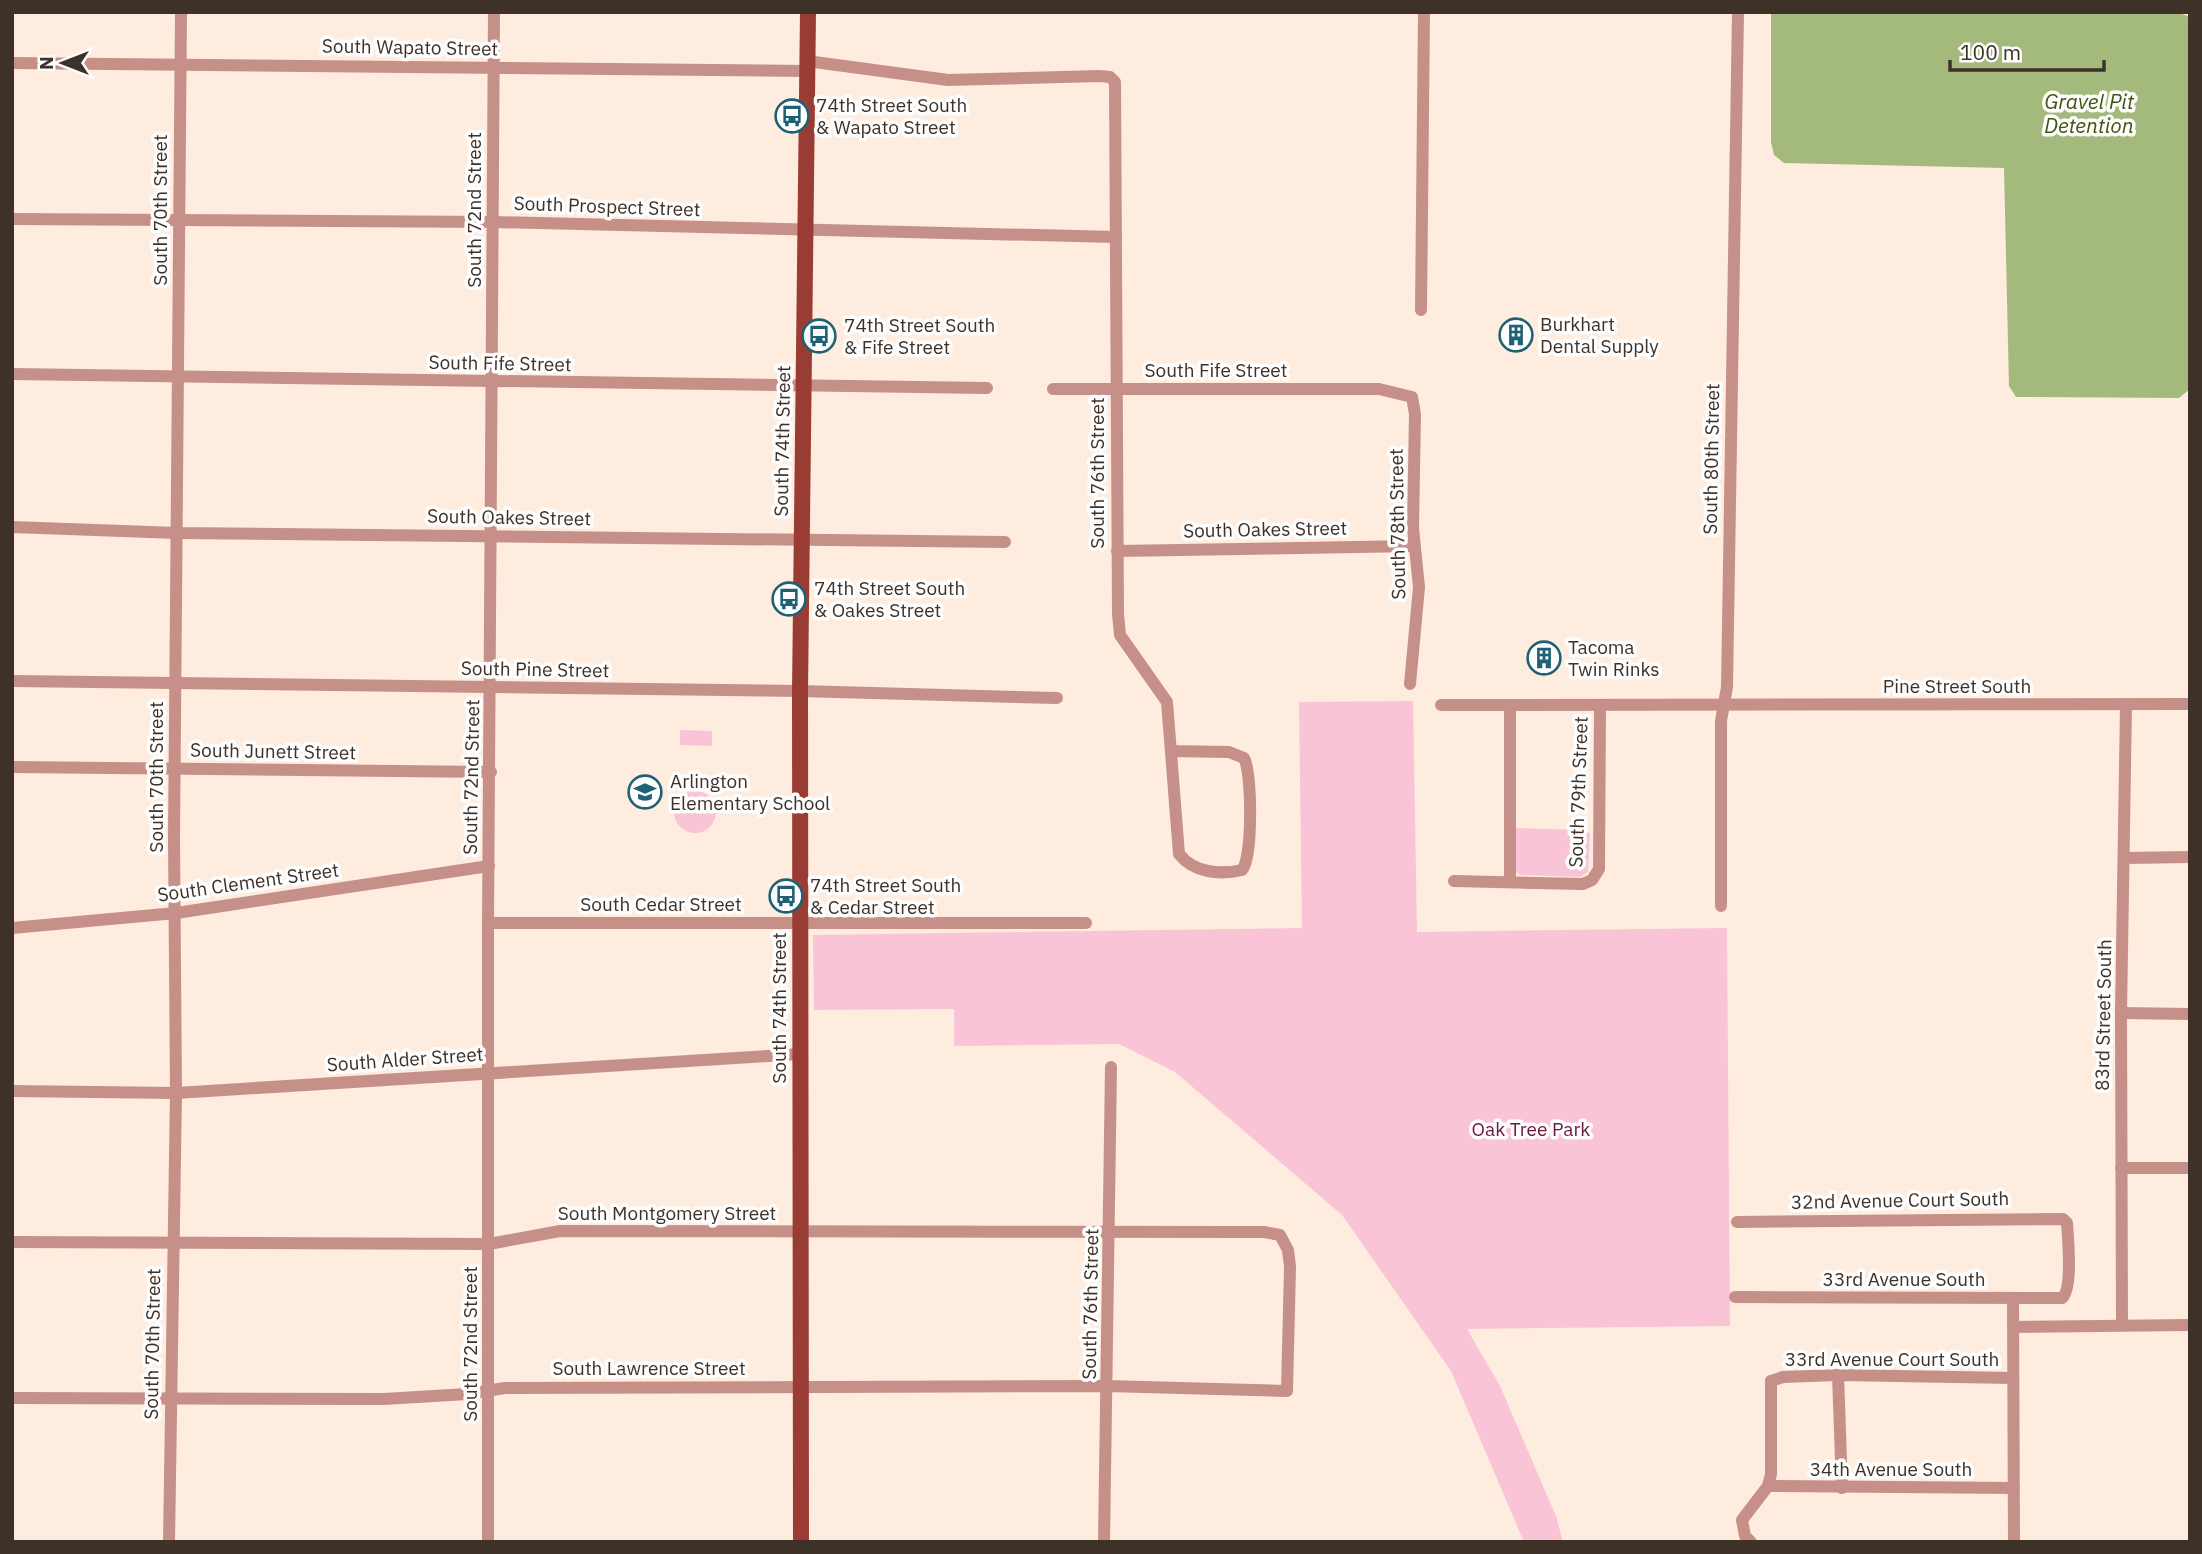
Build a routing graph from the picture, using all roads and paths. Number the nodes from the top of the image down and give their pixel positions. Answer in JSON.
{"nodes":[{"id":1,"x":181,"y":12,"type":"edge"},
{"id":2,"x":494,"y":12,"type":"edge"},
{"id":3,"x":808,"y":12,"type":"edge"},
{"id":4,"x":1424,"y":12,"type":"edge"},
{"id":5,"x":1738,"y":12,"type":"edge"},
{"id":6,"x":12,"y":62,"type":"edge"},
{"id":7,"x":180,"y":62,"type":"junction"},
{"id":8,"x":807,"y":66,"type":"junction"},
{"id":9,"x":494,"y":68,"type":"junction"},
{"id":10,"x":1110,"y":77,"type":"joint"},
{"id":11,"x":12,"y":219,"type":"edge"},
{"id":12,"x":179,"y":220,"type":"junction"},
{"id":13,"x":493,"y":222,"type":"junction"},
{"id":14,"x":805,"y":232,"type":"junction"},
{"id":15,"x":1116,"y":237,"type":"junction"},
{"id":16,"x":1421,"y":310,"type":"dead end"},
{"id":17,"x":12,"y":374,"type":"edge"},
{"id":18,"x":178,"y":377,"type":"junction"},
{"id":19,"x":493,"y":383,"type":"junction"},
{"id":20,"x":803,"y":386,"type":"junction"},
{"id":21,"x":987,"y":388,"type":"dead end"},
{"id":22,"x":1053,"y":389,"type":"dead end"},
{"id":23,"x":1379,"y":389,"type":"joint"},
{"id":24,"x":1115,"y":390,"type":"junction"},
{"id":25,"x":12,"y":527,"type":"edge"},
{"id":26,"x":177,"y":533,"type":"junction"},
{"id":27,"x":493,"y":536,"type":"junction"},
{"id":28,"x":802,"y":538,"type":"junction"},
{"id":29,"x":1005,"y":542,"type":"dead end"},
{"id":30,"x":1414,"y":547,"type":"junction"},
{"id":31,"x":1117,"y":551,"type":"junction"},
{"id":32,"x":12,"y":681,"type":"edge"},
{"id":33,"x":176,"y":684,"type":"junction"},
{"id":34,"x":1410,"y":684,"type":"dead end"},
{"id":35,"x":491,"y":688,"type":"junction"},
{"id":36,"x":800,"y":691,"type":"junction"},
{"id":37,"x":1057,"y":698,"type":"dead end"},
{"id":38,"x":2190,"y":704,"type":"edge"},
{"id":39,"x":1441,"y":705,"type":"dead end"},
{"id":40,"x":1510,"y":705,"type":"junction"},
{"id":41,"x":1600,"y":705,"type":"junction"},
{"id":42,"x":1724,"y":706,"type":"junction"},
{"id":43,"x":2126,"y":706,"type":"junction"},
{"id":44,"x":1171,"y":751,"type":"junction"},
{"id":45,"x":12,"y":766,"type":"edge"},
{"id":46,"x":175,"y":769,"type":"junction"},
{"id":47,"x":491,"y":772,"type":"junction"},
{"id":48,"x":2190,"y":857,"type":"edge"},
{"id":49,"x":2125,"y":858,"type":"junction"},
{"id":50,"x":489,"y":866,"type":"junction"},
{"id":51,"x":1454,"y":881,"type":"dead end"},
{"id":52,"x":1510,"y":882,"type":"junction"},
{"id":53,"x":1721,"y":906,"type":"dead end"},
{"id":54,"x":176,"y":913,"type":"junction"},
{"id":55,"x":799,"y":922,"type":"junction"},
{"id":56,"x":488,"y":923,"type":"junction"},
{"id":57,"x":1086,"y":923,"type":"dead end"},
{"id":58,"x":12,"y":928,"type":"edge"},
{"id":59,"x":2121,"y":1013,"type":"junction"},
{"id":60,"x":2190,"y":1013,"type":"edge"},
{"id":61,"x":800,"y":1054,"type":"junction"},
{"id":62,"x":1111,"y":1067,"type":"dead end"},
{"id":63,"x":490,"y":1072,"type":"junction"},
{"id":64,"x":12,"y":1091,"type":"edge"},
{"id":65,"x":176,"y":1093,"type":"junction"},
{"id":66,"x":2121,"y":1168,"type":"junction"},
{"id":67,"x":2190,"y":1168,"type":"edge"},
{"id":68,"x":1737,"y":1222,"type":"dead end"},
{"id":69,"x":801,"y":1232,"type":"junction"},
{"id":70,"x":1111,"y":1232,"type":"junction"},
{"id":71,"x":12,"y":1242,"type":"edge"},
{"id":72,"x":489,"y":1244,"type":"junction"},
{"id":73,"x":172,"y":1245,"type":"junction"},
{"id":74,"x":2067,"y":1291,"type":"joint"},
{"id":75,"x":1735,"y":1297,"type":"dead end"},
{"id":76,"x":2013,"y":1299,"type":"junction"},
{"id":77,"x":2122,"y":1325,"type":"junction"},
{"id":78,"x":2190,"y":1325,"type":"edge"},
{"id":79,"x":2013,"y":1327,"type":"junction"},
{"id":80,"x":1838,"y":1375,"type":"junction"},
{"id":81,"x":2013,"y":1378,"type":"junction"},
{"id":82,"x":801,"y":1386,"type":"junction"},
{"id":83,"x":1107,"y":1386,"type":"junction"},
{"id":84,"x":489,"y":1390,"type":"junction"},
{"id":85,"x":1286,"y":1391,"type":"joint"},
{"id":86,"x":12,"y":1398,"type":"edge"},
{"id":87,"x":170,"y":1399,"type":"junction"},
{"id":88,"x":1768,"y":1486,"type":"junction"},
{"id":89,"x":1842,"y":1488,"type":"junction"},
{"id":90,"x":2014,"y":1488,"type":"junction"},
{"id":91,"x":169,"y":1542,"type":"edge"},
{"id":92,"x":488,"y":1542,"type":"edge"},
{"id":93,"x":801,"y":1542,"type":"edge"},
{"id":94,"x":1104,"y":1542,"type":"edge"},
{"id":95,"x":1751,"y":1542,"type":"edge"},
{"id":96,"x":2014,"y":1542,"type":"edge"}],
"edges":[{"from":1,"to":7,"type":"street","name":"South 70th Street"},
{"from":2,"to":9,"type":"street","name":"South 72nd Street"},
{"from":3,"to":8,"type":"main road","name":"South 74th Street"},
{"from":4,"to":16,"type":"street"},
{"from":5,"to":42,"type":"street","name":"South 80th Street"},
{"from":6,"to":7,"type":"street","name":"South Wapato Street"},
{"from":7,"to":9,"type":"street","name":"South Wapato Street"},
{"from":7,"to":12,"type":"street","name":"South 70th Street"},
{"from":8,"to":9,"type":"street","name":"South Wapato Street"},
{"from":8,"to":10,"type":"street","name":"South Wapato Street"},
{"from":8,"to":14,"type":"main road","name":"South 74th Street"},
{"from":9,"to":13,"type":"street","name":"South 72nd Street"},
{"from":10,"to":15,"type":"street","name":"South 76th Street"},
{"from":11,"to":12,"type":"street","name":"South Prospect Street"},
{"from":12,"to":13,"type":"street","name":"South Prospect Street"},
{"from":12,"to":18,"type":"street","name":"South 70th Street"},
{"from":13,"to":14,"type":"street","name":"South Prospect Street"},
{"from":13,"to":19,"type":"street","name":"South 72nd Street"},
{"from":14,"to":15,"type":"street","name":"South Prospect Street"},
{"from":14,"to":20,"type":"main road","name":"South 74th Street"},
{"from":15,"to":24,"type":"street","name":"South 76th Street"},
{"from":17,"to":18,"type":"street","name":"South Fife Street"},
{"from":18,"to":19,"type":"street","name":"South Fife Street"},
{"from":18,"to":26,"type":"street","name":"South 70th Street"},
{"from":19,"to":20,"type":"street","name":"South Fife Street"},
{"from":19,"to":27,"type":"street","name":"South 72nd Street"},
{"from":20,"to":21,"type":"street","name":"South Fife Street"},
{"from":20,"to":28,"type":"main road","name":"South 74th Street"},
{"from":22,"to":24,"type":"street","name":"South Fife Street"},
{"from":23,"to":24,"type":"street","name":"South Fife Street"},
{"from":23,"to":30,"type":"street","name":"South 78th Street"},
{"from":24,"to":31,"type":"street","name":"South 76th Street"},
{"from":25,"to":26,"type":"street","name":"South Oakes Street"},
{"from":26,"to":27,"type":"street","name":"South Oakes Street"},
{"from":26,"to":33,"type":"street","name":"South 70th Street"},
{"from":27,"to":28,"type":"street","name":"South Oakes Street"},
{"from":27,"to":35,"type":"street","name":"South 72nd Street"},
{"from":28,"to":29,"type":"street","name":"South Oakes Street"},
{"from":28,"to":36,"type":"main road","name":"South 74th Street"},
{"from":30,"to":31,"type":"street","name":"South Oakes Street"},
{"from":30,"to":34,"type":"street","name":"South 78th Street"},
{"from":31,"to":44,"type":"street","name":"South 76th Street"},
{"from":32,"to":33,"type":"street","name":"South Pine Street"},
{"from":33,"to":35,"type":"street","name":"South Pine Street"},
{"from":33,"to":46,"type":"street","name":"South 70th Street"},
{"from":35,"to":36,"type":"street","name":"South Pine Street"},
{"from":35,"to":47,"type":"street","name":"South 72nd Street"},
{"from":36,"to":37,"type":"street","name":"South Pine Street"},
{"from":36,"to":55,"type":"main road","name":"South 74th Street"},
{"from":38,"to":43,"type":"street","name":"Pine Street South"},
{"from":39,"to":40,"type":"street"},
{"from":40,"to":41,"type":"street"},
{"from":40,"to":52,"type":"street"},
{"from":41,"to":42,"type":"street"},
{"from":41,"to":52,"type":"street","name":"South 79th Street"},
{"from":42,"to":43,"type":"street","name":"Pine Street South"},
{"from":42,"to":53,"type":"street","name":"South 80th Street"},
{"from":43,"to":49,"type":"street","name":"83rd Street South"},
{"from":44,"to":44,"type":"street","name":"South 76th Street"},
{"from":45,"to":46,"type":"street","name":"South Junett Street"},
{"from":46,"to":47,"type":"street","name":"South Junett Street"},
{"from":46,"to":54,"type":"street","name":"South 70th Street"},
{"from":47,"to":50,"type":"street","name":"South 72nd Street"},
{"from":48,"to":49,"type":"street"},
{"from":49,"to":59,"type":"street","name":"83rd Street South"},
{"from":50,"to":54,"type":"street","name":"South Clement Street"},
{"from":50,"to":56,"type":"street","name":"South 72nd Street"},
{"from":51,"to":52,"type":"street"},
{"from":54,"to":58,"type":"street","name":"South Clement Street"},
{"from":54,"to":65,"type":"street","name":"South 70th Street"},
{"from":55,"to":56,"type":"street","name":"South Cedar Street"},
{"from":55,"to":57,"type":"street","name":"South Cedar Street"},
{"from":55,"to":61,"type":"main road","name":"South 74th Street"},
{"from":56,"to":63,"type":"street","name":"South 72nd Street"},
{"from":59,"to":60,"type":"street"},
{"from":59,"to":66,"type":"street","name":"83rd Street South"},
{"from":61,"to":63,"type":"street","name":"South Alder Street"},
{"from":61,"to":69,"type":"main road","name":"South 74th Street"},
{"from":62,"to":70,"type":"street","name":"South 76th Street"},
{"from":63,"to":65,"type":"street","name":"South Alder Street"},
{"from":63,"to":72,"type":"street","name":"South 72nd Street"},
{"from":64,"to":65,"type":"street","name":"South Alder Street"},
{"from":65,"to":73,"type":"street","name":"South 70th Street"},
{"from":66,"to":67,"type":"street"},
{"from":66,"to":77,"type":"street","name":"83rd Street South"},
{"from":68,"to":74,"type":"street","name":"32nd Avenue Court South"},
{"from":69,"to":70,"type":"street","name":"South Montgomery Street"},
{"from":69,"to":72,"type":"street","name":"South Montgomery Street"},
{"from":69,"to":82,"type":"main road","name":"South 74th Street"},
{"from":70,"to":83,"type":"street","name":"South 76th Street"},
{"from":70,"to":85,"type":"street","name":"South Montgomery Street"},
{"from":71,"to":73,"type":"street","name":"South Montgomery Street"},
{"from":72,"to":73,"type":"street","name":"South Montgomery Street"},
{"from":72,"to":84,"type":"street","name":"South 72nd Street"},
{"from":73,"to":87,"type":"street","name":"South 70th Street"},
{"from":74,"to":76,"type":"street","name":"33rd Avenue South"},
{"from":75,"to":76,"type":"street","name":"33rd Avenue South"},
{"from":76,"to":79,"type":"street"},
{"from":77,"to":78,"type":"street"},
{"from":77,"to":79,"type":"street"},
{"from":79,"to":81,"type":"street"},
{"from":80,"to":81,"type":"street","name":"33rd Avenue Court South"},
{"from":80,"to":88,"type":"street","name":"33rd Avenue Court South"},
{"from":80,"to":89,"type":"street"},
{"from":81,"to":90,"type":"street"},
{"from":82,"to":83,"type":"street","name":"South Lawrence Street"},
{"from":82,"to":84,"type":"street","name":"South Lawrence Street"},
{"from":82,"to":93,"type":"main road","name":"South 74th Street"},
{"from":83,"to":85,"type":"street","name":"South Lawrence Street"},
{"from":83,"to":94,"type":"street","name":"South 76th Street"},
{"from":84,"to":87,"type":"street","name":"South Lawrence Street"},
{"from":84,"to":92,"type":"street","name":"South 72nd Street"},
{"from":86,"to":87,"type":"street","name":"South Lawrence Street"},
{"from":87,"to":91,"type":"street","name":"South 70th Street"},
{"from":88,"to":89,"type":"street","name":"34th Avenue South"},
{"from":88,"to":95,"type":"street"},
{"from":89,"to":90,"type":"street","name":"34th Avenue South"},
{"from":90,"to":96,"type":"street"}]}
